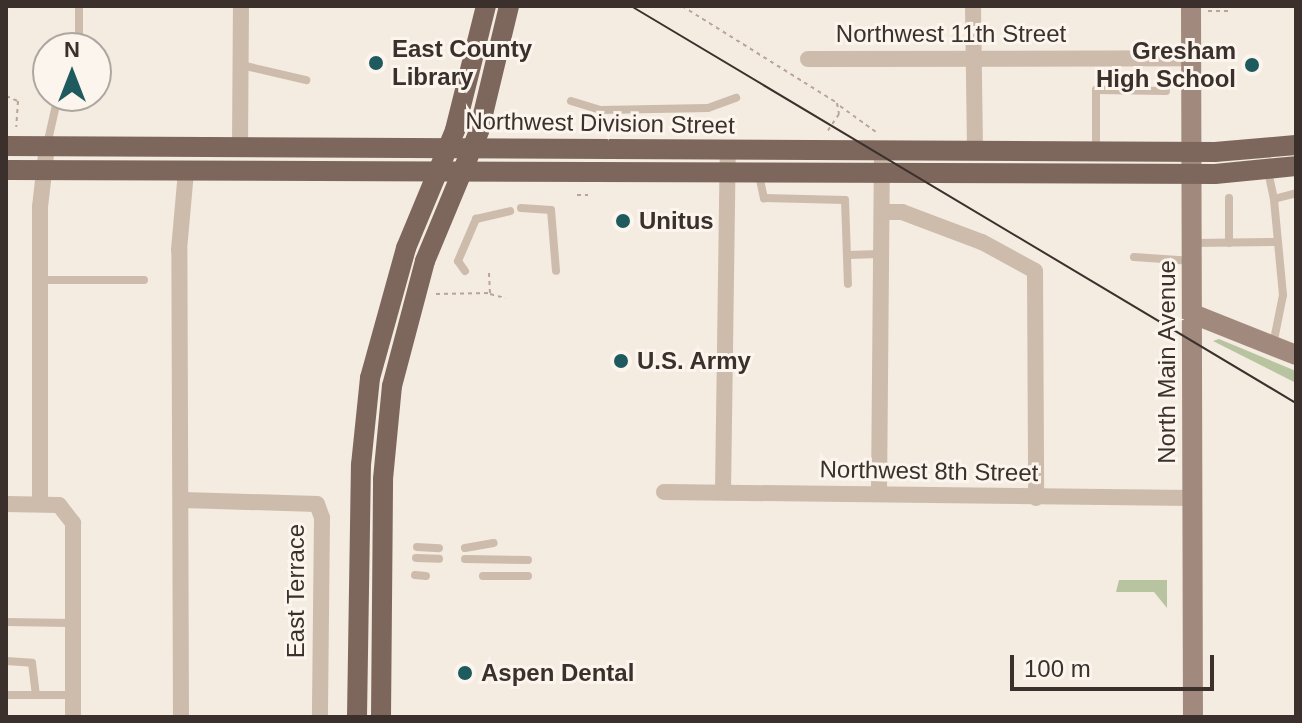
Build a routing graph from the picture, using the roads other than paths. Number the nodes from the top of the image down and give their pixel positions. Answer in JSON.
{"nodes":[{"id":1,"x":79,"y":6,"type":"edge"},
{"id":2,"x":241,"y":6,"type":"edge"},
{"id":3,"x":486,"y":6,"type":"edge"},
{"id":4,"x":509,"y":6,"type":"edge"},
{"id":5,"x":973,"y":6,"type":"edge"},
{"id":6,"x":1191,"y":8,"type":"edge"},
{"id":7,"x":79,"y":32,"type":"edge"},
{"id":8,"x":974,"y":58,"type":"junction"},
{"id":9,"x":1191,"y":58,"type":"junction"},
{"id":10,"x":808,"y":59,"type":"dead end"},
{"id":11,"x":241,"y":65,"type":"junction"},
{"id":12,"x":306,"y":80,"type":"dead end"},
{"id":13,"x":1166,"y":91,"type":"dead end"},
{"id":14,"x":736,"y":98,"type":"dead end"},
{"id":15,"x":571,"y":101,"type":"dead end"},
{"id":16,"x":54,"y":112,"type":"edge"},
{"id":17,"x":11,"y":137,"type":"edge"},
{"id":18,"x":1296,"y":145,"type":"edge"},
{"id":19,"x":47,"y":146,"type":"junction"},
{"id":20,"x":240,"y":146,"type":"junction"},
{"id":21,"x":448,"y":147,"type":"junction"},
{"id":22,"x":473,"y":148,"type":"junction"},
{"id":23,"x":728,"y":150,"type":"junction"},
{"id":24,"x":882,"y":151,"type":"junction"},
{"id":25,"x":975,"y":151,"type":"junction"},
{"id":26,"x":1096,"y":152,"type":"junction"},
{"id":27,"x":1193,"y":152,"type":"junction"},
{"id":28,"x":1296,"y":166,"type":"edge"},
{"id":29,"x":6,"y":170,"type":"edge"},
{"id":30,"x":42,"y":171,"type":"junction"},
{"id":31,"x":186,"y":171,"type":"junction"},
{"id":32,"x":438,"y":171,"type":"junction"},
{"id":33,"x":464,"y":171,"type":"junction"},
{"id":34,"x":1268,"y":171,"type":"junction"},
{"id":35,"x":728,"y":173,"type":"junction"},
{"id":36,"x":759,"y":173,"type":"junction"},
{"id":37,"x":882,"y":173,"type":"junction"},
{"id":38,"x":1193,"y":174,"type":"junction"},
{"id":39,"x":1296,"y":193,"type":"edge"},
{"id":40,"x":1229,"y":198,"type":"dead end"},
{"id":41,"x":1274,"y":199,"type":"junction"},
{"id":42,"x":521,"y":208,"type":"dead end"},
{"id":43,"x":510,"y":211,"type":"dead end"},
{"id":44,"x":883,"y":212,"type":"junction"},
{"id":45,"x":1278,"y":242,"type":"junction"},
{"id":46,"x":1229,"y":243,"type":"junction"},
{"id":47,"x":1193,"y":252,"type":"junction"},
{"id":48,"x":879,"y":254,"type":"junction"},
{"id":49,"x":848,"y":255,"type":"junction"},
{"id":50,"x":1134,"y":257,"type":"dead end"},
{"id":51,"x":465,"y":271,"type":"dead end"},
{"id":52,"x":556,"y":271,"type":"dead end"},
{"id":53,"x":40,"y":280,"type":"junction"},
{"id":54,"x":144,"y":280,"type":"dead end"},
{"id":55,"x":848,"y":284,"type":"dead end"},
{"id":56,"x":1193,"y":314,"type":"junction"},
{"id":57,"x":1273,"y":346,"type":"junction"},
{"id":58,"x":1296,"y":355,"type":"edge"},
{"id":59,"x":664,"y":492,"type":"dead end"},
{"id":60,"x":723,"y":492,"type":"junction"},
{"id":61,"x":879,"y":493,"type":"junction"},
{"id":62,"x":1036,"y":498,"type":"junction"},
{"id":63,"x":1193,"y":498,"type":"junction"},
{"id":64,"x":183,"y":500,"type":"junction"},
{"id":65,"x":6,"y":504,"type":"edge"},
{"id":66,"x":40,"y":504,"type":"junction"},
{"id":67,"x":494,"y":543,"type":"dead end"},
{"id":68,"x":417,"y":547,"type":"dead end"},
{"id":69,"x":439,"y":548,"type":"dead end"},
{"id":70,"x":465,"y":548,"type":"dead end"},
{"id":71,"x":416,"y":558,"type":"dead end"},
{"id":72,"x":439,"y":559,"type":"dead end"},
{"id":73,"x":465,"y":559,"type":"dead end"},
{"id":74,"x":528,"y":560,"type":"dead end"},
{"id":75,"x":415,"y":575,"type":"dead end"},
{"id":76,"x":426,"y":576,"type":"dead end"},
{"id":77,"x":483,"y":576,"type":"dead end"},
{"id":78,"x":528,"y":576,"type":"dead end"},
{"id":79,"x":6,"y":622,"type":"edge"},
{"id":80,"x":72,"y":623,"type":"junction"},
{"id":81,"x":6,"y":661,"type":"edge"},
{"id":82,"x":6,"y":695,"type":"edge"},
{"id":83,"x":36,"y":695,"type":"junction"},
{"id":84,"x":72,"y":695,"type":"junction"},
{"id":85,"x":73,"y":717,"type":"edge"},
{"id":86,"x":181,"y":717,"type":"edge"},
{"id":87,"x":320,"y":717,"type":"edge"},
{"id":88,"x":357,"y":717,"type":"edge"},
{"id":89,"x":381,"y":717,"type":"edge"},
{"id":90,"x":1193,"y":717,"type":"edge"}],
"edges":[{"from":1,"to":7,"type":"lane"},
{"from":2,"to":11,"type":"street"},
{"from":3,"to":21,"type":"main road"},
{"from":4,"to":22,"type":"main road"},
{"from":5,"to":8,"type":"street"},
{"from":6,"to":9,"type":"street","name":"North Main Avenue"},
{"from":8,"to":9,"type":"street","name":"Northwest 11th Street"},
{"from":8,"to":10,"type":"street","name":"Northwest 11th Street"},
{"from":8,"to":25,"type":"street"},
{"from":9,"to":27,"type":"street","name":"North Main Avenue"},
{"from":11,"to":12,"type":"lane"},
{"from":11,"to":20,"type":"street"},
{"from":13,"to":26,"type":"lane"},
{"from":14,"to":15,"type":"lane"},
{"from":16,"to":19,"type":"lane"},
{"from":17,"to":19,"type":"main road","name":"Northwest Division Street"},
{"from":18,"to":27,"type":"main road","name":"Northwest Division Street"},
{"from":19,"to":20,"type":"main road","name":"Northwest Division Street"},
{"from":19,"to":30,"type":"street"},
{"from":20,"to":21,"type":"main road","name":"Northwest Division Street"},
{"from":21,"to":22,"type":"main road","name":"Northwest Division Street"},
{"from":21,"to":32,"type":"main road"},
{"from":22,"to":23,"type":"main road","name":"Northwest Division Street"},
{"from":22,"to":33,"type":"main road"},
{"from":23,"to":24,"type":"main road","name":"Northwest Division Street"},
{"from":23,"to":35,"type":"street"},
{"from":24,"to":25,"type":"main road","name":"Northwest Division Street"},
{"from":24,"to":37,"type":"street"},
{"from":25,"to":26,"type":"main road","name":"Northwest Division Street"},
{"from":26,"to":27,"type":"main road","name":"Northwest Division Street"},
{"from":27,"to":38,"type":"street","name":"North Main Avenue"},
{"from":28,"to":34,"type":"main road","name":"Northwest Division Street"},
{"from":29,"to":30,"type":"main road","name":"Northwest Division Street"},
{"from":30,"to":31,"type":"main road","name":"Northwest Division Street"},
{"from":30,"to":53,"type":"street"},
{"from":31,"to":32,"type":"main road","name":"Northwest Division Street"},
{"from":31,"to":64,"type":"street"},
{"from":32,"to":33,"type":"main road","name":"Northwest Division Street"},
{"from":32,"to":88,"type":"main road"},
{"from":33,"to":35,"type":"main road","name":"Northwest Division Street"},
{"from":33,"to":89,"type":"main road"},
{"from":34,"to":38,"type":"main road","name":"Northwest Division Street"},
{"from":34,"to":41,"type":"lane"},
{"from":35,"to":36,"type":"main road","name":"Northwest Division Street"},
{"from":35,"to":60,"type":"street"},
{"from":36,"to":37,"type":"main road","name":"Northwest Division Street"},
{"from":36,"to":49,"type":"lane"},
{"from":37,"to":38,"type":"main road","name":"Northwest Division Street"},
{"from":37,"to":44,"type":"street"},
{"from":38,"to":47,"type":"street","name":"North Main Avenue"},
{"from":39,"to":41,"type":"lane"},
{"from":40,"to":46,"type":"lane"},
{"from":41,"to":45,"type":"lane"},
{"from":42,"to":52,"type":"lane"},
{"from":43,"to":51,"type":"lane"},
{"from":44,"to":48,"type":"street"},
{"from":44,"to":62,"type":"street"},
{"from":45,"to":46,"type":"lane"},
{"from":45,"to":57,"type":"lane"},
{"from":46,"to":47,"type":"lane"},
{"from":47,"to":50,"type":"lane"},
{"from":47,"to":56,"type":"street","name":"North Main Avenue"},
{"from":48,"to":49,"type":"lane"},
{"from":48,"to":61,"type":"street"},
{"from":49,"to":55,"type":"lane"},
{"from":53,"to":54,"type":"lane"},
{"from":53,"to":66,"type":"street"},
{"from":56,"to":57,"type":"street"},
{"from":56,"to":63,"type":"street","name":"North Main Avenue"},
{"from":57,"to":58,"type":"street"},
{"from":59,"to":60,"type":"street","name":"Northwest 8th Street"},
{"from":60,"to":61,"type":"street","name":"Northwest 8th Street"},
{"from":61,"to":62,"type":"street","name":"Northwest 8th Street"},
{"from":62,"to":63,"type":"street","name":"Northwest 8th Street"},
{"from":63,"to":90,"type":"street","name":"North Main Avenue"},
{"from":64,"to":86,"type":"street"},
{"from":64,"to":87,"type":"street","name":"East Terrace"},
{"from":65,"to":66,"type":"street"},
{"from":66,"to":80,"type":"street"},
{"from":67,"to":70,"type":"lane"},
{"from":68,"to":69,"type":"lane"},
{"from":71,"to":72,"type":"lane"},
{"from":73,"to":74,"type":"lane"},
{"from":75,"to":76,"type":"lane"},
{"from":77,"to":78,"type":"lane"},
{"from":79,"to":80,"type":"lane"},
{"from":80,"to":84,"type":"street"},
{"from":81,"to":83,"type":"lane"},
{"from":82,"to":83,"type":"lane"},
{"from":83,"to":84,"type":"lane"},
{"from":84,"to":85,"type":"street"}]}
